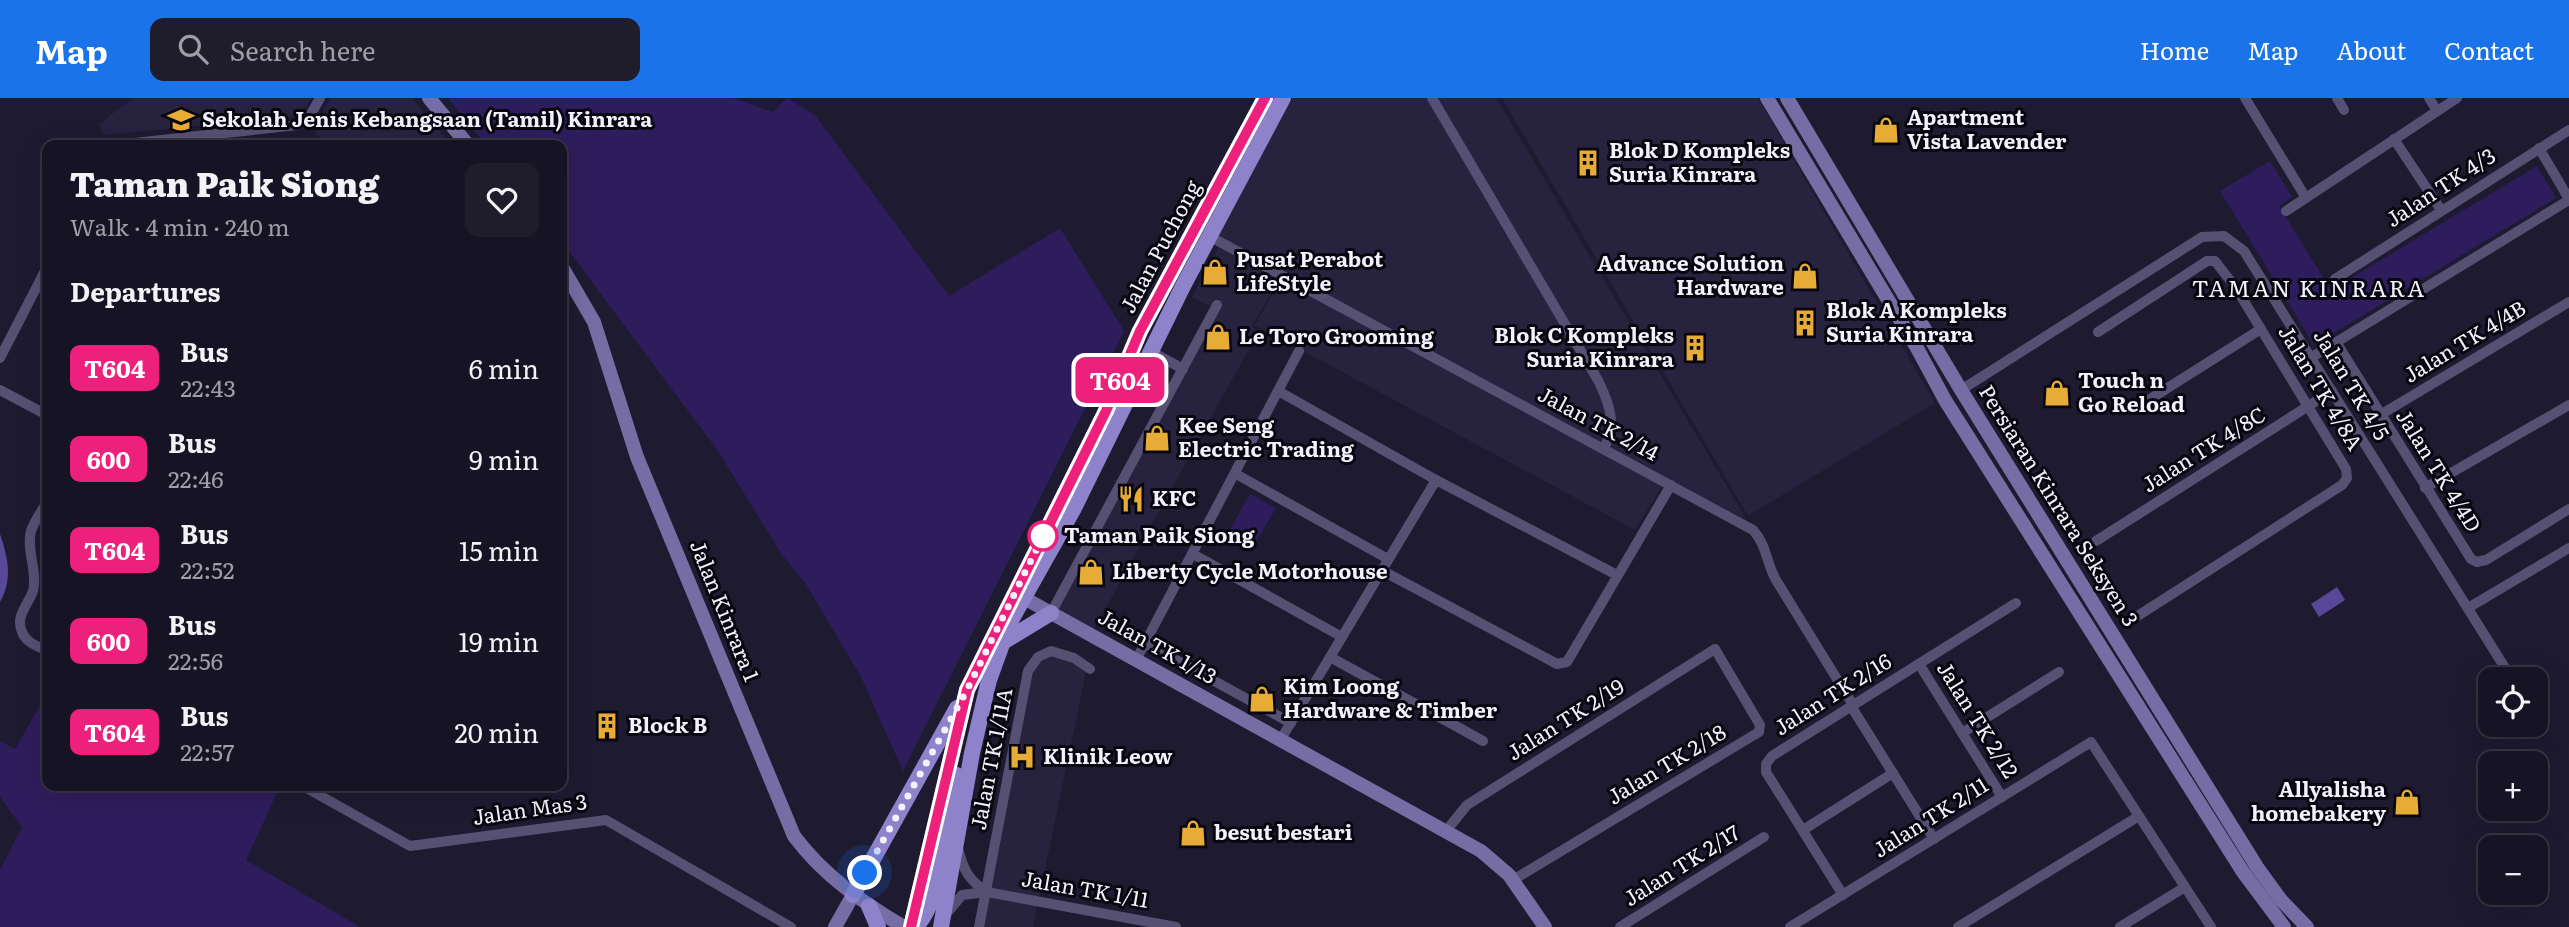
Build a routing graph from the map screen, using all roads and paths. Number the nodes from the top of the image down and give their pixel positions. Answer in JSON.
{"nodes":[{"id":1,"x":320,"y":98,"type":"edge"},
{"id":2,"x":429,"y":98,"type":"edge"},
{"id":3,"x":1265,"y":98,"type":"edge"},
{"id":4,"x":1283,"y":98,"type":"edge"},
{"id":5,"x":1432,"y":98,"type":"edge"},
{"id":6,"x":1767,"y":98,"type":"edge"},
{"id":7,"x":1787,"y":98,"type":"edge"},
{"id":8,"x":2245,"y":98,"type":"edge"},
{"id":9,"x":2337,"y":98,"type":"edge"},
{"id":10,"x":2429,"y":98,"type":"edge"},
{"id":11,"x":2457,"y":98,"type":"edge"},
{"id":12,"x":2344,"y":110,"type":"dead end"},
{"id":13,"x":2437,"y":111,"type":"junction"},
{"id":14,"x":2569,"y":130,"type":"edge"},
{"id":15,"x":2395,"y":139,"type":"junction"},
{"id":16,"x":162,"y":140,"type":"edge"},
{"id":17,"x":464,"y":140,"type":"edge"},
{"id":18,"x":2539,"y":148,"type":"junction"},
{"id":19,"x":2306,"y":198,"type":"junction"},
{"id":20,"x":2569,"y":199,"type":"edge"},
{"id":21,"x":2441,"y":210,"type":"junction"},
{"id":22,"x":2286,"y":211,"type":"dead end"},
{"id":23,"x":1209,"y":236,"type":"junction"},
{"id":24,"x":567,"y":276,"type":"edge"},
{"id":25,"x":42,"y":277,"type":"edge"},
{"id":26,"x":2335,"y":279,"type":"dead end"},
{"id":27,"x":2569,"y":302,"type":"edge"},
{"id":28,"x":1217,"y":305,"type":"dead end"},
{"id":29,"x":2261,"y":329,"type":"junction"},
{"id":30,"x":2098,"y":332,"type":"dead end"},
{"id":31,"x":2336,"y":342,"type":"junction"},
{"id":32,"x":1917,"y":348,"type":"junction"},
{"id":33,"x":1150,"y":351,"type":"junction"},
{"id":34,"x":1299,"y":351,"type":"dead end"},
{"id":35,"x":2312,"y":357,"type":"junction"},
{"id":36,"x":0,"y":358,"type":"edge"},
{"id":37,"x":1183,"y":369,"type":"junction"},
{"id":38,"x":0,"y":390,"type":"edge"},
{"id":39,"x":1961,"y":390,"type":"junction"},
{"id":40,"x":2332,"y":391,"type":"junction"},
{"id":41,"x":1280,"y":392,"type":"junction"},
{"id":42,"x":2147,"y":401,"type":"dead end"},
{"id":43,"x":2309,"y":405,"type":"junction"},
{"id":44,"x":2569,"y":405,"type":"edge"},
{"id":45,"x":42,"y":412,"type":"edge"},
{"id":46,"x":2380,"y":415,"type":"junction"},
{"id":47,"x":1604,"y":449,"type":"junction"},
{"id":48,"x":1991,"y":471,"type":"junction"},
{"id":49,"x":1236,"y":474,"type":"junction"},
{"id":50,"x":1437,"y":480,"type":"junction"},
{"id":51,"x":1671,"y":485,"type":"junction"},
{"id":52,"x":2425,"y":488,"type":"junction"},
{"id":53,"x":2569,"y":509,"type":"edge"},
{"id":54,"x":42,"y":511,"type":"edge"},
{"id":55,"x":2096,"y":541,"type":"dead end"},
{"id":56,"x":2569,"y":548,"type":"edge"},
{"id":57,"x":1193,"y":554,"type":"junction"},
{"id":58,"x":1388,"y":559,"type":"junction"},
{"id":59,"x":1381,"y":570,"type":"junction"},
{"id":60,"x":1617,"y":575,"type":"junction"},
{"id":61,"x":1018,"y":595,"type":"junction"},
{"id":62,"x":2016,"y":603,"type":"dead end"},
{"id":63,"x":2468,"y":608,"type":"junction"},
{"id":64,"x":1051,"y":613,"type":"junction"},
{"id":65,"x":2136,"y":617,"type":"dead end"},
{"id":66,"x":1342,"y":637,"type":"junction"},
{"id":67,"x":1003,"y":642,"type":"junction"},
{"id":68,"x":1145,"y":642,"type":"junction"},
{"id":69,"x":42,"y":648,"type":"edge"},
{"id":70,"x":1714,"y":649,"type":"joint"},
{"id":71,"x":1330,"y":657,"type":"junction"},
{"id":72,"x":1136,"y":660,"type":"junction"},
{"id":73,"x":1919,"y":664,"type":"junction"},
{"id":74,"x":2505,"y":667,"type":"edge"},
{"id":75,"x":1090,"y":669,"type":"dead end"},
{"id":76,"x":2059,"y":672,"type":"dead end"},
{"id":77,"x":989,"y":680,"type":"junction"},
{"id":78,"x":967,"y":690,"type":"junction"},
{"id":79,"x":1852,"y":706,"type":"junction"},
{"id":80,"x":1291,"y":723,"type":"junction"},
{"id":81,"x":1962,"y":733,"type":"junction"},
{"id":82,"x":1281,"y":739,"type":"junction"},
{"id":83,"x":1483,"y":741,"type":"dead end"},
{"id":84,"x":1893,"y":773,"type":"junction"},
{"id":85,"x":312,"y":791,"type":"edge"},
{"id":86,"x":2002,"y":797,"type":"junction"},
{"id":87,"x":2139,"y":816,"type":"junction"},
{"id":88,"x":1802,"y":830,"type":"junction"},
{"id":89,"x":1446,"y":831,"type":"junction"},
{"id":90,"x":1765,"y":837,"type":"dead end"},
{"id":91,"x":1934,"y":839,"type":"junction"},
{"id":92,"x":957,"y":842,"type":"junction"},
{"id":93,"x":1513,"y":880,"type":"junction"},
{"id":94,"x":2185,"y":887,"type":"junction"},
{"id":95,"x":987,"y":892,"type":"junction"},
{"id":96,"x":853,"y":895,"type":"junction"},
{"id":97,"x":1843,"y":895,"type":"junction"},
{"id":98,"x":869,"y":906,"type":"junction"},
{"id":99,"x":941,"y":924,"type":"edge"},
{"id":100,"x":791,"y":927,"type":"edge"},
{"id":101,"x":835,"y":927,"type":"edge"},
{"id":102,"x":878,"y":927,"type":"edge"},
{"id":103,"x":904,"y":927,"type":"edge"},
{"id":104,"x":913,"y":927,"type":"edge"},
{"id":105,"x":979,"y":927,"type":"edge"},
{"id":106,"x":1176,"y":927,"type":"edge"},
{"id":107,"x":1545,"y":927,"type":"edge"},
{"id":108,"x":1620,"y":927,"type":"edge"},
{"id":109,"x":1790,"y":927,"type":"edge"},
{"id":110,"x":1958,"y":927,"type":"edge"},
{"id":111,"x":2120,"y":927,"type":"edge"},
{"id":112,"x":2211,"y":927,"type":"edge"},
{"id":113,"x":2284,"y":927,"type":"edge"},
{"id":114,"x":2307,"y":927,"type":"edge"}],
"edges":[{"from":1,"to":16,"type":"street"},
{"from":2,"to":17,"type":"main road"},
{"from":3,"to":61,"type":"main road","name":"Jalan Puchong"},
{"from":4,"to":23,"type":"main road","name":"Jalan Puchong"},
{"from":5,"to":47,"type":"street"},
{"from":6,"to":32,"type":"main road","name":"Persiaran Kinrara Seksyen 3"},
{"from":7,"to":39,"type":"main road","name":"Persiaran Kinrara Seksyen 3"},
{"from":8,"to":19,"type":"street"},
{"from":9,"to":12,"type":"street"},
{"from":10,"to":13,"type":"street"},
{"from":11,"to":13,"type":"street"},
{"from":13,"to":15,"type":"street"},
{"from":14,"to":18,"type":"street","name":"Jalan TK 4/3"},
{"from":15,"to":19,"type":"street"},
{"from":15,"to":21,"type":"street"},
{"from":18,"to":20,"type":"street"},
{"from":18,"to":21,"type":"street","name":"Jalan TK 4/3"},
{"from":19,"to":22,"type":"street"},
{"from":20,"to":31,"type":"street"},
{"from":21,"to":26,"type":"street","name":"Jalan TK 4/3"},
{"from":23,"to":33,"type":"main road","name":"Jalan Puchong"},
{"from":23,"to":47,"type":"street","name":"Jalan TK 2/14"},
{"from":24,"to":96,"type":"main road","name":"Jalan Kinrara 1"},
{"from":25,"to":36,"type":"street"},
{"from":27,"to":46,"type":"street","name":"Jalan TK 4/4B"},
{"from":28,"to":37,"type":"street"},
{"from":29,"to":30,"type":"street","name":"Jalan TK 4/8A"},
{"from":29,"to":42,"type":"street"},
{"from":29,"to":43,"type":"street","name":"Jalan TK 4/8A"},
{"from":31,"to":35,"type":"street"},
{"from":31,"to":46,"type":"street","name":"Jalan TK 4/4D"},
{"from":32,"to":39,"type":"main road"},
{"from":32,"to":48,"type":"main road","name":"Persiaran Kinrara Seksyen 3"},
{"from":33,"to":37,"type":"street"},
{"from":33,"to":61,"type":"main road","name":"Jalan Puchong"},
{"from":34,"to":41,"type":"street"},
{"from":35,"to":39,"type":"street","name":"Jalan TK 4/5"},
{"from":35,"to":40,"type":"street","name":"Jalan TK 4/5"},
{"from":37,"to":64,"type":"street"},
{"from":38,"to":45,"type":"street"},
{"from":39,"to":48,"type":"main road"},
{"from":39,"to":114,"type":"main road","name":"Persiaran Kinrara Seksyen 3"},
{"from":40,"to":43,"type":"street","name":"Jalan TK 4/8C"},
{"from":40,"to":63,"type":"street","name":"Jalan TK 4/5"},
{"from":41,"to":49,"type":"street"},
{"from":41,"to":50,"type":"street"},
{"from":43,"to":55,"type":"street","name":"Jalan TK 4/8C"},
{"from":43,"to":65,"type":"street","name":"Jalan TK 4/8A"},
{"from":44,"to":52,"type":"street"},
{"from":46,"to":52,"type":"street","name":"Jalan TK 4/4D"},
{"from":47,"to":51,"type":"street","name":"Jalan TK 2/14"},
{"from":48,"to":113,"type":"main road","name":"Persiaran Kinrara Seksyen 3"},
{"from":49,"to":57,"type":"street"},
{"from":49,"to":58,"type":"street"},
{"from":50,"to":58,"type":"street"},
{"from":50,"to":60,"type":"street"},
{"from":51,"to":60,"type":"street"},
{"from":51,"to":79,"type":"street","name":"Jalan TK 2/14"},
{"from":52,"to":53,"type":"street","name":"Jalan TK 4/4D"},
{"from":54,"to":69,"type":"street"},
{"from":56,"to":63,"type":"street"},
{"from":57,"to":66,"type":"street"},
{"from":57,"to":68,"type":"street"},
{"from":58,"to":59,"type":"street"},
{"from":59,"to":60,"type":"street"},
{"from":59,"to":66,"type":"street"},
{"from":61,"to":64,"type":"main road","name":"Jalan TK 1/13"},
{"from":61,"to":67,"type":"main road","name":"Jalan Puchong"},
{"from":61,"to":78,"type":"main road","name":"Jalan Puchong"},
{"from":62,"to":73,"type":"street","name":"Jalan TK 2/16"},
{"from":63,"to":74,"type":"street","name":"Jalan TK 4/5"},
{"from":64,"to":67,"type":"main road"},
{"from":64,"to":72,"type":"main road","name":"Jalan TK 1/13"},
{"from":66,"to":71,"type":"street"},
{"from":67,"to":77,"type":"main road","name":"Jalan Puchong"},
{"from":68,"to":72,"type":"street"},
{"from":68,"to":80,"type":"street"},
{"from":70,"to":89,"type":"street","name":"Jalan TK 2/19"},
{"from":70,"to":93,"type":"street","name":"Jalan TK 2/18"},
{"from":71,"to":80,"type":"street"},
{"from":71,"to":83,"type":"street"},
{"from":72,"to":82,"type":"main road","name":"Jalan TK 1/13"},
{"from":73,"to":79,"type":"street","name":"Jalan TK 2/16"},
{"from":73,"to":81,"type":"street","name":"Jalan TK 2/12"},
{"from":75,"to":95,"type":"street","name":"Jalan TK 1/11A"},
{"from":76,"to":81,"type":"street"},
{"from":77,"to":92,"type":"main road","name":"Jalan Puchong"},
{"from":77,"to":104,"type":"main road"},
{"from":78,"to":96,"type":"main road"},
{"from":78,"to":104,"type":"main road","name":"Jalan Puchong"},
{"from":79,"to":84,"type":"street","name":"Jalan TK 2/14"},
{"from":79,"to":88,"type":"street","name":"Jalan TK 2/16"},
{"from":80,"to":82,"type":"street"},
{"from":81,"to":86,"type":"street","name":"Jalan TK 2/12"},
{"from":82,"to":89,"type":"main road","name":"Jalan TK 1/13"},
{"from":84,"to":88,"type":"street"},
{"from":84,"to":91,"type":"street","name":"Jalan TK 2/14"},
{"from":85,"to":100,"type":"street","name":"Jalan Mas 3"},
{"from":86,"to":87,"type":"street","name":"Jalan TK 2/11"},
{"from":86,"to":91,"type":"street","name":"Jalan TK 2/11"},
{"from":87,"to":94,"type":"street"},
{"from":87,"to":110,"type":"street"},
{"from":88,"to":97,"type":"street","name":"Jalan TK 2/16"},
{"from":89,"to":93,"type":"main road","name":"Jalan TK 1/13"},
{"from":90,"to":108,"type":"street","name":"Jalan TK 2/17"},
{"from":91,"to":97,"type":"street","name":"Jalan TK 2/11"},
{"from":92,"to":95,"type":"street"},
{"from":92,"to":99,"type":"main road","name":"Jalan Puchong"},
{"from":93,"to":107,"type":"main road","name":"Jalan TK 1/13"},
{"from":94,"to":111,"type":"street"},
{"from":94,"to":112,"type":"street"},
{"from":95,"to":99,"type":"street"},
{"from":95,"to":105,"type":"street","name":"Jalan TK 1/11A"},
{"from":95,"to":106,"type":"street","name":"Jalan TK 1/11"},
{"from":96,"to":98,"type":"main road","name":"Jalan Kinrara 1"},
{"from":96,"to":101,"type":"main road"},
{"from":97,"to":109,"type":"street","name":"Jalan TK 2/11"},
{"from":98,"to":102,"type":"main road"},
{"from":98,"to":103,"type":"main road","name":"Jalan Kinrara 1"}]}
